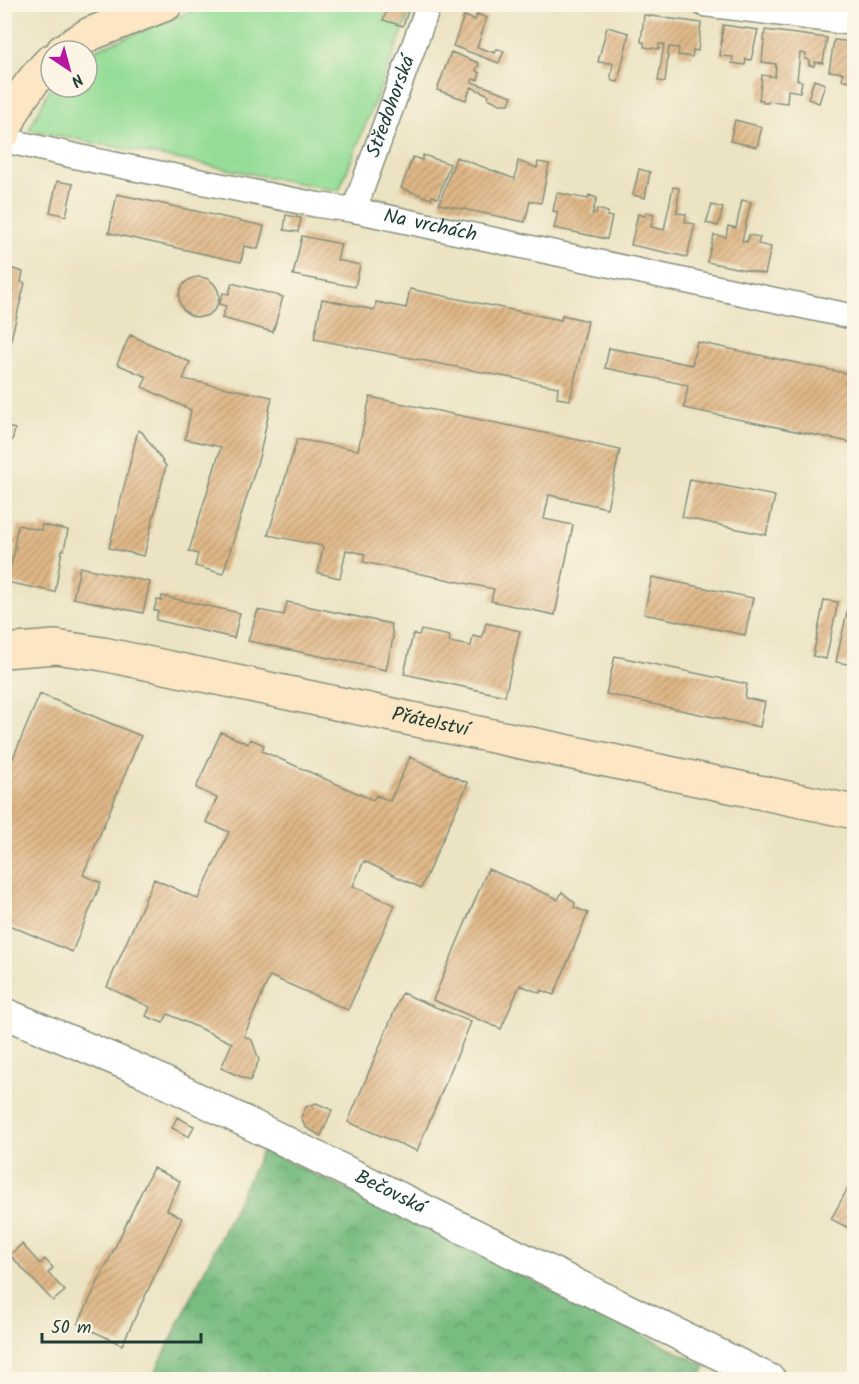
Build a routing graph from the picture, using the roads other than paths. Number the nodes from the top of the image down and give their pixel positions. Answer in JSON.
{"nodes":[{"id":1,"x":166,"y":4,"type":"edge"},
{"id":2,"x":429,"y":4,"type":"edge"},
{"id":3,"x":704,"y":4,"type":"edge"},
{"id":4,"x":855,"y":22,"type":"edge"},
{"id":5,"x":82,"y":39,"type":"edge"},
{"id":6,"x":39,"y":72,"type":"edge"},
{"id":7,"x":4,"y":132,"type":"edge"},
{"id":8,"x":4,"y":140,"type":"edge"},
{"id":9,"x":354,"y":210,"type":"junction"},
{"id":10,"x":855,"y":317,"type":"edge"},
{"id":11,"x":4,"y":651,"type":"edge"},
{"id":12,"x":855,"y":812,"type":"edge"},
{"id":13,"x":4,"y":1012,"type":"edge"},
{"id":14,"x":771,"y":1380,"type":"edge"}],
"edges":[{"from":1,"to":5,"type":"main road"},
{"from":2,"to":9,"type":"street","name":"Středohorská"},
{"from":3,"to":4,"type":"street"},
{"from":6,"to":7,"type":"main road"},
{"from":8,"to":9,"type":"street","name":"Na vrchách"},
{"from":9,"to":10,"type":"street","name":"Na vrchách"},
{"from":11,"to":12,"type":"main road","name":"Přátelství"},
{"from":13,"to":14,"type":"street","name":"Bečovská"}]}
